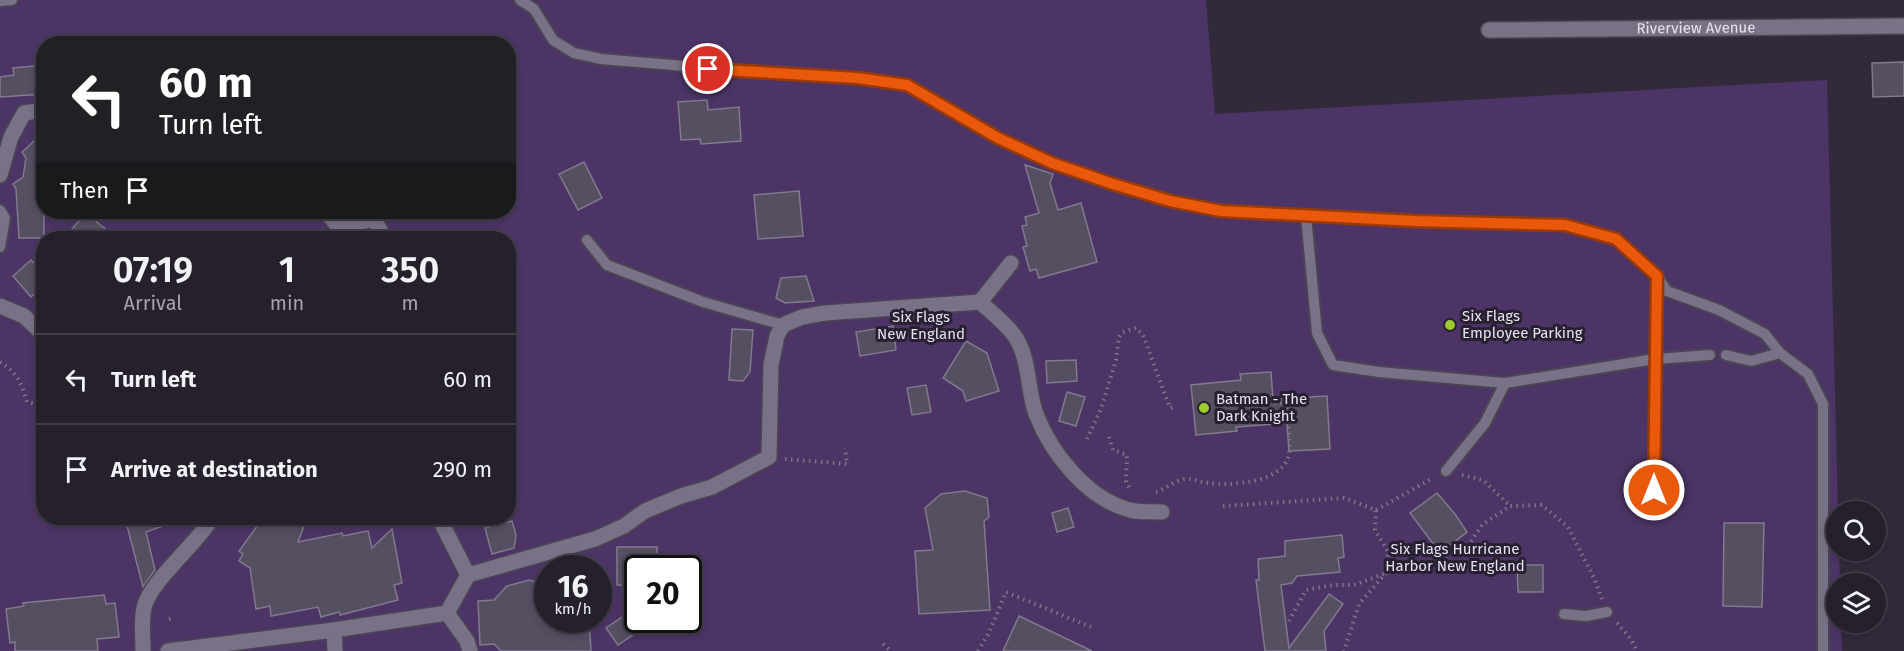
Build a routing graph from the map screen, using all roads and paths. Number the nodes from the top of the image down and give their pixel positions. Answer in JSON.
{"nodes":[{"id":1,"x":12,"y":0,"type":"edge"},
{"id":2,"x":520,"y":0,"type":"edge"},
{"id":3,"x":0,"y":1,"type":"edge"},
{"id":4,"x":1904,"y":26,"type":"edge"},
{"id":5,"x":1489,"y":30,"type":"dead end"},
{"id":6,"x":36,"y":111,"type":"edge"},
{"id":7,"x":0,"y":175,"type":"edge"},
{"id":8,"x":0,"y":210,"type":"edge"},
{"id":9,"x":1306,"y":216,"type":"junction"},
{"id":10,"x":332,"y":219,"type":"edge"},
{"id":11,"x":374,"y":219,"type":"edge"},
{"id":12,"x":586,"y":240,"type":"dead end"},
{"id":13,"x":0,"y":247,"type":"edge"},
{"id":14,"x":1011,"y":263,"type":"dead end"},
{"id":15,"x":1657,"y":276,"type":"junction"},
{"id":16,"x":980,"y":302,"type":"junction"},
{"id":17,"x":0,"y":306,"type":"edge"},
{"id":18,"x":783,"y":325,"type":"junction"},
{"id":19,"x":36,"y":327,"type":"edge"},
{"id":20,"x":1779,"y":353,"type":"junction"},
{"id":21,"x":1710,"y":355,"type":"dead end"},
{"id":22,"x":1726,"y":355,"type":"dead end"},
{"id":23,"x":1655,"y":359,"type":"junction"},
{"id":24,"x":0,"y":362,"type":"edge"},
{"id":25,"x":1505,"y":383,"type":"junction"},
{"id":26,"x":36,"y":404,"type":"edge"},
{"id":27,"x":1273,"y":404,"type":"dead end"},
{"id":28,"x":1174,"y":407,"type":"dead end"},
{"id":29,"x":1109,"y":437,"type":"dead end"},
{"id":30,"x":1087,"y":439,"type":"dead end"},
{"id":31,"x":845,"y":448,"type":"dead end"},
{"id":32,"x":769,"y":457,"type":"junction"},
{"id":33,"x":1446,"y":471,"type":"dead end"},
{"id":34,"x":1654,"y":490,"type":"dead end"},
{"id":35,"x":1135,"y":492,"type":"dead end"},
{"id":36,"x":1149,"y":494,"type":"dead end"},
{"id":37,"x":1223,"y":506,"type":"dead end"},
{"id":38,"x":1162,"y":512,"type":"dead end"},
{"id":39,"x":208,"y":525,"type":"edge"},
{"id":40,"x":443,"y":525,"type":"edge"},
{"id":41,"x":1386,"y":573,"type":"junction"},
{"id":42,"x":468,"y":575,"type":"junction"},
{"id":43,"x":1607,"y":612,"type":"junction"},
{"id":44,"x":447,"y":613,"type":"junction"},
{"id":45,"x":1564,"y":614,"type":"dead end"},
{"id":46,"x":1289,"y":621,"type":"dead end"},
{"id":47,"x":1091,"y":627,"type":"dead end"},
{"id":48,"x":334,"y":630,"type":"junction"},
{"id":49,"x":883,"y":644,"type":"dead end"},
{"id":50,"x":256,"y":645,"type":"edge"},
{"id":51,"x":143,"y":651,"type":"edge"},
{"id":52,"x":168,"y":651,"type":"edge"},
{"id":53,"x":335,"y":651,"type":"edge"},
{"id":54,"x":471,"y":651,"type":"edge"},
{"id":55,"x":891,"y":651,"type":"edge"},
{"id":56,"x":978,"y":651,"type":"edge"},
{"id":57,"x":1344,"y":651,"type":"edge"},
{"id":58,"x":1637,"y":651,"type":"edge"},
{"id":59,"x":1823,"y":651,"type":"edge"}],
"edges":[{"from":1,"to":3,"type":"lane"},
{"from":2,"to":9,"type":"lane"},
{"from":4,"to":5,"type":"street","name":"Riverview Avenue"},
{"from":6,"to":7,"type":"street"},
{"from":8,"to":13,"type":"lane"},
{"from":9,"to":15,"type":"lane"},
{"from":9,"to":25,"type":"lane"},
{"from":10,"to":11,"type":"street"},
{"from":12,"to":18,"type":"lane"},
{"from":14,"to":16,"type":"street"},
{"from":15,"to":20,"type":"lane"},
{"from":15,"to":23,"type":"lane"},
{"from":16,"to":18,"type":"street"},
{"from":16,"to":38,"type":"street"},
{"from":17,"to":19,"type":"street"},
{"from":18,"to":32,"type":"street"},
{"from":20,"to":22,"type":"lane"},
{"from":20,"to":59,"type":"lane"},
{"from":21,"to":23,"type":"lane"},
{"from":23,"to":25,"type":"lane"},
{"from":23,"to":34,"type":"lane"},
{"from":24,"to":26,"type":"path"},
{"from":25,"to":33,"type":"lane"},
{"from":27,"to":36,"type":"path"},
{"from":28,"to":30,"type":"path"},
{"from":29,"to":35,"type":"path"},
{"from":31,"to":32,"type":"path"},
{"from":32,"to":42,"type":"street"},
{"from":37,"to":41,"type":"path"},
{"from":39,"to":51,"type":"street"},
{"from":40,"to":42,"type":"street"},
{"from":41,"to":43,"type":"path"},
{"from":41,"to":46,"type":"path"},
{"from":41,"to":57,"type":"path"},
{"from":42,"to":44,"type":"street"},
{"from":43,"to":45,"type":"lane"},
{"from":43,"to":58,"type":"path"},
{"from":44,"to":48,"type":"street"},
{"from":44,"to":54,"type":"street"},
{"from":47,"to":56,"type":"path"},
{"from":48,"to":50,"type":"street"},
{"from":48,"to":53,"type":"street"},
{"from":49,"to":55,"type":"path"},
{"from":50,"to":52,"type":"street"}]}
